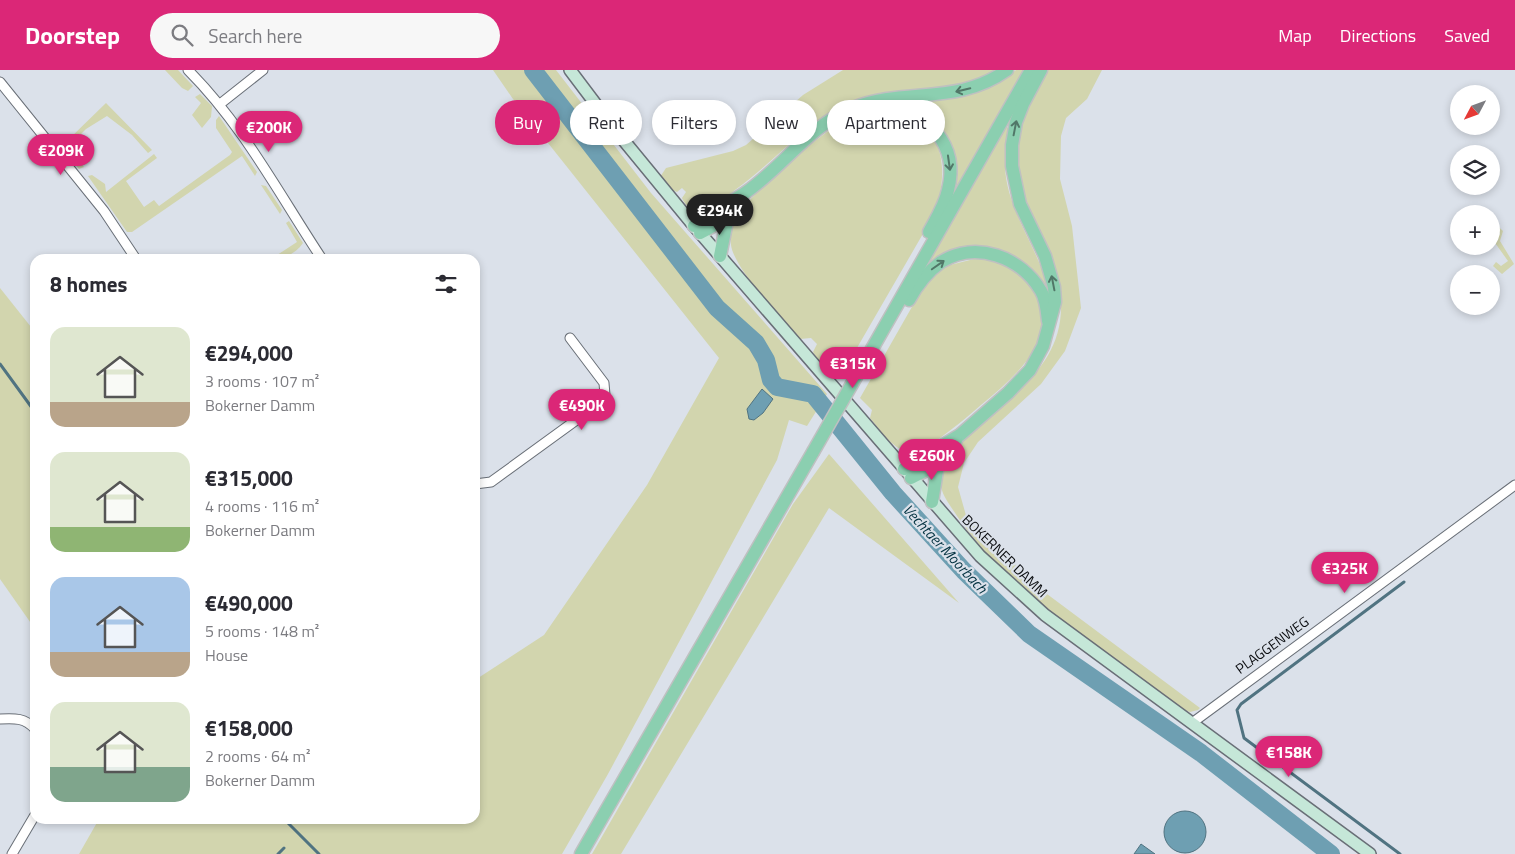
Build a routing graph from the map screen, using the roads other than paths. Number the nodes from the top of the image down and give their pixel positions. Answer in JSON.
{"nodes":[{"id":1,"x":188,"y":70,"type":"edge"},
{"id":2,"x":263,"y":70,"type":"edge"},
{"id":3,"x":570,"y":70,"type":"edge"},
{"id":4,"x":1007,"y":70,"type":"edge"},
{"id":5,"x":1031,"y":70,"type":"edge"},
{"id":6,"x":1041,"y":70,"type":"edge"},
{"id":7,"x":0,"y":82,"type":"edge"},
{"id":8,"x":888,"y":100,"type":"edge"},
{"id":9,"x":220,"y":104,"type":"junction"},
{"id":10,"x":827,"y":124,"type":"edge"},
{"id":11,"x":944,"y":145,"type":"edge"},
{"id":12,"x":746,"y":192,"type":"junction"},
{"id":13,"x":728,"y":216,"type":"junction"},
{"id":14,"x":697,"y":229,"type":"junction"},
{"id":15,"x":133,"y":254,"type":"edge"},
{"id":16,"x":319,"y":254,"type":"edge"},
{"id":17,"x":720,"y":256,"type":"junction"},
{"id":18,"x":906,"y":288,"type":"junction"},
{"id":19,"x":1049,"y":331,"type":"junction"},
{"id":20,"x":570,"y":338,"type":"dead end"},
{"id":21,"x":875,"y":343,"type":"junction"},
{"id":22,"x":960,"y":435,"type":"junction"},
{"id":23,"x":938,"y":464,"type":"junction"},
{"id":24,"x":908,"y":474,"type":"junction"},
{"id":25,"x":480,"y":483,"type":"edge"},
{"id":26,"x":1515,"y":485,"type":"edge"},
{"id":27,"x":932,"y":502,"type":"junction"},
{"id":28,"x":0,"y":718,"type":"edge"},
{"id":29,"x":1192,"y":723,"type":"junction"},
{"id":30,"x":30,"y":725,"type":"edge"},
{"id":31,"x":30,"y":823,"type":"edge"},
{"id":32,"x":12,"y":854,"type":"edge"},
{"id":33,"x":581,"y":854,"type":"edge"},
{"id":34,"x":1370,"y":854,"type":"edge"}],
"edges":[{"from":1,"to":9,"type":"street"},
{"from":2,"to":9,"type":"street"},
{"from":3,"to":14,"type":"main road","name":"BOKERNER DAMM"},
{"from":4,"to":8,"type":"main road","one_way":true},
{"from":5,"to":18,"type":"main road"},
{"from":19,"to":6,"type":"main road","one_way":true},
{"from":7,"to":15,"type":"street"},
{"from":9,"to":16,"type":"street"},
{"from":10,"to":12,"type":"main road"},
{"from":11,"to":18,"type":"main road","one_way":true},
{"from":12,"to":13,"type":"main road"},
{"from":12,"to":14,"type":"main road"},
{"from":13,"to":14,"type":"main road"},
{"from":13,"to":17,"type":"main road"},
{"from":14,"to":17,"type":"main road","name":"BOKERNER DAMM"},
{"from":17,"to":24,"type":"main road","name":"BOKERNER DAMM"},
{"from":18,"to":21,"type":"main road"},
{"from":21,"to":19,"type":"main road","one_way":true},
{"from":19,"to":22,"type":"main road"},
{"from":20,"to":25,"type":"street"},
{"from":21,"to":33,"type":"main road","bridge":true},
{"from":22,"to":23,"type":"main road"},
{"from":22,"to":24,"type":"main road"},
{"from":23,"to":24,"type":"main road"},
{"from":23,"to":27,"type":"main road"},
{"from":24,"to":27,"type":"main road","name":"BOKERNER DAMM"},
{"from":26,"to":29,"type":"street","name":"PLAGGENWEG"},
{"from":27,"to":29,"type":"main road","name":"BOKERNER DAMM"},
{"from":28,"to":30,"type":"street"},
{"from":29,"to":34,"type":"main road","name":"BOKERNER DAMM"},
{"from":31,"to":32,"type":"street"}]}
